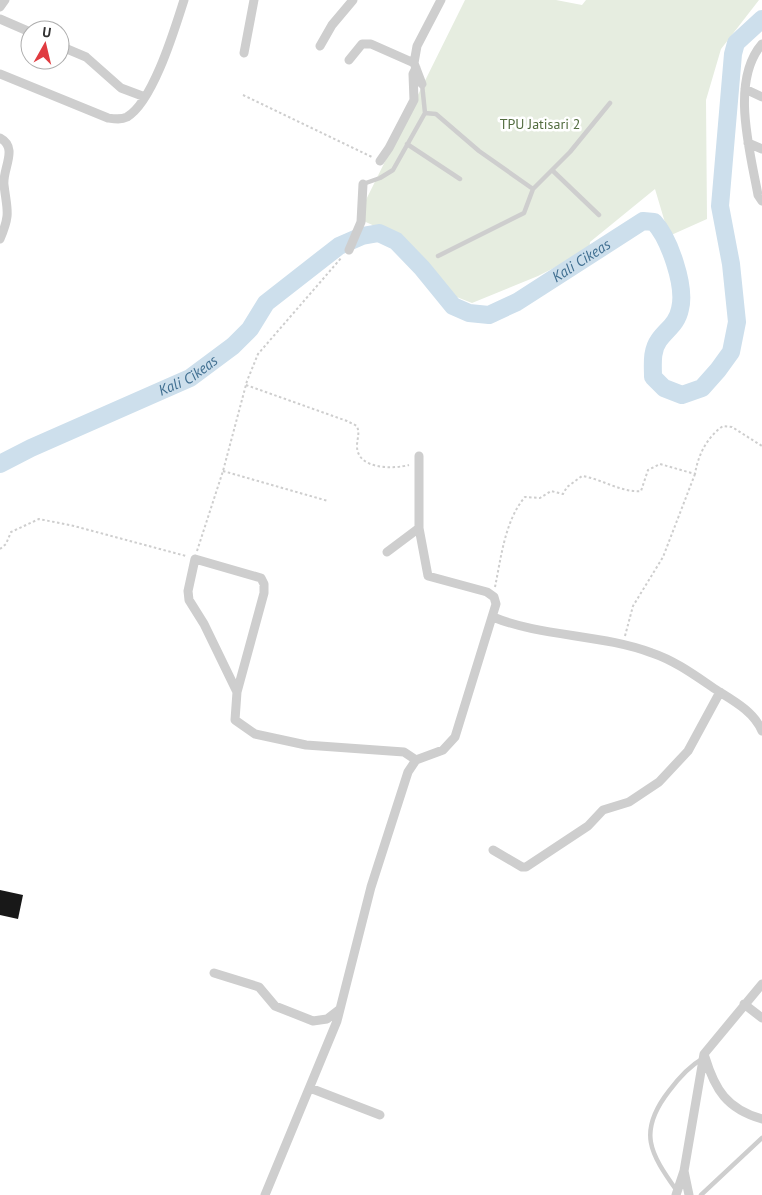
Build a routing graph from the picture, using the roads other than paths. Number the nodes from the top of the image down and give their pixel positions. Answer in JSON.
{"nodes":[{"id":1,"x":5,"y":0,"type":"edge"},
{"id":2,"x":184,"y":0,"type":"edge"},
{"id":3,"x":254,"y":0,"type":"edge"},
{"id":4,"x":353,"y":0,"type":"edge"},
{"id":5,"x":441,"y":0,"type":"edge"},
{"id":6,"x":0,"y":7,"type":"edge"},
{"id":7,"x":0,"y":19,"type":"edge"},
{"id":8,"x":20,"y":28,"type":"edge"},
{"id":9,"x":761,"y":45,"type":"edge"},
{"id":10,"x":320,"y":46,"type":"dead end"},
{"id":11,"x":70,"y":50,"type":"edge"},
{"id":12,"x":244,"y":53,"type":"dead end"},
{"id":13,"x":349,"y":60,"type":"dead end"},
{"id":14,"x":415,"y":66,"type":"junction"},
{"id":15,"x":0,"y":74,"type":"edge"},
{"id":16,"x":422,"y":84,"type":"joint"},
{"id":17,"x":745,"y":89,"type":"junction"},
{"id":18,"x":145,"y":97,"type":"junction"},
{"id":19,"x":762,"y":97,"type":"edge"},
{"id":20,"x":610,"y":103,"type":"dead end"},
{"id":21,"x":425,"y":113,"type":"junction"},
{"id":22,"x":0,"y":138,"type":"edge"},
{"id":23,"x":748,"y":143,"type":"junction"},
{"id":24,"x":407,"y":144,"type":"junction"},
{"id":25,"x":762,"y":149,"type":"edge"},
{"id":26,"x":380,"y":161,"type":"road end"},
{"id":27,"x":552,"y":170,"type":"junction"},
{"id":28,"x":460,"y":179,"type":"dead end"},
{"id":29,"x":363,"y":184,"type":"joint"},
{"id":30,"x":533,"y":189,"type":"junction"},
{"id":31,"x":762,"y":201,"type":"edge"},
{"id":32,"x":598,"y":215,"type":"dead end"},
{"id":33,"x":0,"y":239,"type":"edge"},
{"id":34,"x":349,"y":250,"type":"road end"},
{"id":35,"x":438,"y":256,"type":"dead end"},
{"id":36,"x":419,"y":460,"type":"road end"},
{"id":37,"x":419,"y":528,"type":"junction"},
{"id":38,"x":387,"y":552,"type":"dead end"},
{"id":39,"x":493,"y":617,"type":"junction"},
{"id":40,"x":237,"y":692,"type":"junction"},
{"id":41,"x":720,"y":692,"type":"junction"},
{"id":42,"x":762,"y":731,"type":"edge"},
{"id":43,"x":416,"y":760,"type":"junction"},
{"id":44,"x":493,"y":850,"type":"dead end"},
{"id":45,"x":214,"y":973,"type":"dead end"},
{"id":46,"x":762,"y":984,"type":"edge"},
{"id":47,"x":744,"y":1004,"type":"junction"},
{"id":48,"x":340,"y":1009,"type":"junction"},
{"id":49,"x":762,"y":1018,"type":"edge"},
{"id":50,"x":704,"y":1056,"type":"junction"},
{"id":51,"x":310,"y":1088,"type":"junction"},
{"id":52,"x":380,"y":1115,"type":"dead end"},
{"id":53,"x":762,"y":1119,"type":"edge"},
{"id":54,"x":762,"y":1138,"type":"edge"},
{"id":55,"x":684,"y":1171,"type":"junction"},
{"id":56,"x":676,"y":1193,"type":"edge"},
{"id":57,"x":265,"y":1195,"type":"edge"},
{"id":58,"x":689,"y":1195,"type":"edge"},
{"id":59,"x":700,"y":1195,"type":"edge"}],
"edges":[{"from":1,"to":6,"type":"street"},
{"from":2,"to":18,"type":"street"},
{"from":3,"to":12,"type":"street"},
{"from":4,"to":10,"type":"street"},
{"from":5,"to":14,"type":"street"},
{"from":7,"to":8,"type":"street"},
{"from":9,"to":17,"type":"street"},
{"from":11,"to":18,"type":"street"},
{"from":13,"to":14,"type":"street"},
{"from":14,"to":16,"type":"street"},
{"from":14,"to":26,"type":"street"},
{"from":15,"to":18,"type":"street"},
{"from":16,"to":21,"type":"lane"},
{"from":17,"to":19,"type":"street"},
{"from":17,"to":23,"type":"street"},
{"from":20,"to":27,"type":"lane"},
{"from":21,"to":24,"type":"lane"},
{"from":21,"to":30,"type":"lane"},
{"from":22,"to":33,"type":"street"},
{"from":23,"to":25,"type":"street"},
{"from":23,"to":31,"type":"street"},
{"from":24,"to":28,"type":"lane"},
{"from":24,"to":29,"type":"lane"},
{"from":27,"to":30,"type":"lane"},
{"from":27,"to":32,"type":"lane"},
{"from":29,"to":34,"type":"street"},
{"from":30,"to":35,"type":"lane"},
{"from":36,"to":37,"type":"street"},
{"from":37,"to":38,"type":"street"},
{"from":37,"to":39,"type":"street"},
{"from":39,"to":41,"type":"street"},
{"from":39,"to":43,"type":"street"},
{"from":40,"to":40,"type":"street"},
{"from":40,"to":43,"type":"street"},
{"from":41,"to":42,"type":"street"},
{"from":41,"to":44,"type":"street"},
{"from":43,"to":48,"type":"street"},
{"from":45,"to":48,"type":"street"},
{"from":46,"to":47,"type":"street"},
{"from":47,"to":49,"type":"street"},
{"from":47,"to":50,"type":"street"},
{"from":48,"to":51,"type":"street"},
{"from":50,"to":53,"type":"street"},
{"from":50,"to":55,"type":"street"},
{"from":50,"to":56,"type":"lane"},
{"from":51,"to":52,"type":"street"},
{"from":51,"to":57,"type":"street"},
{"from":54,"to":59,"type":"lane"},
{"from":55,"to":56,"type":"street"},
{"from":55,"to":58,"type":"street"}]}
